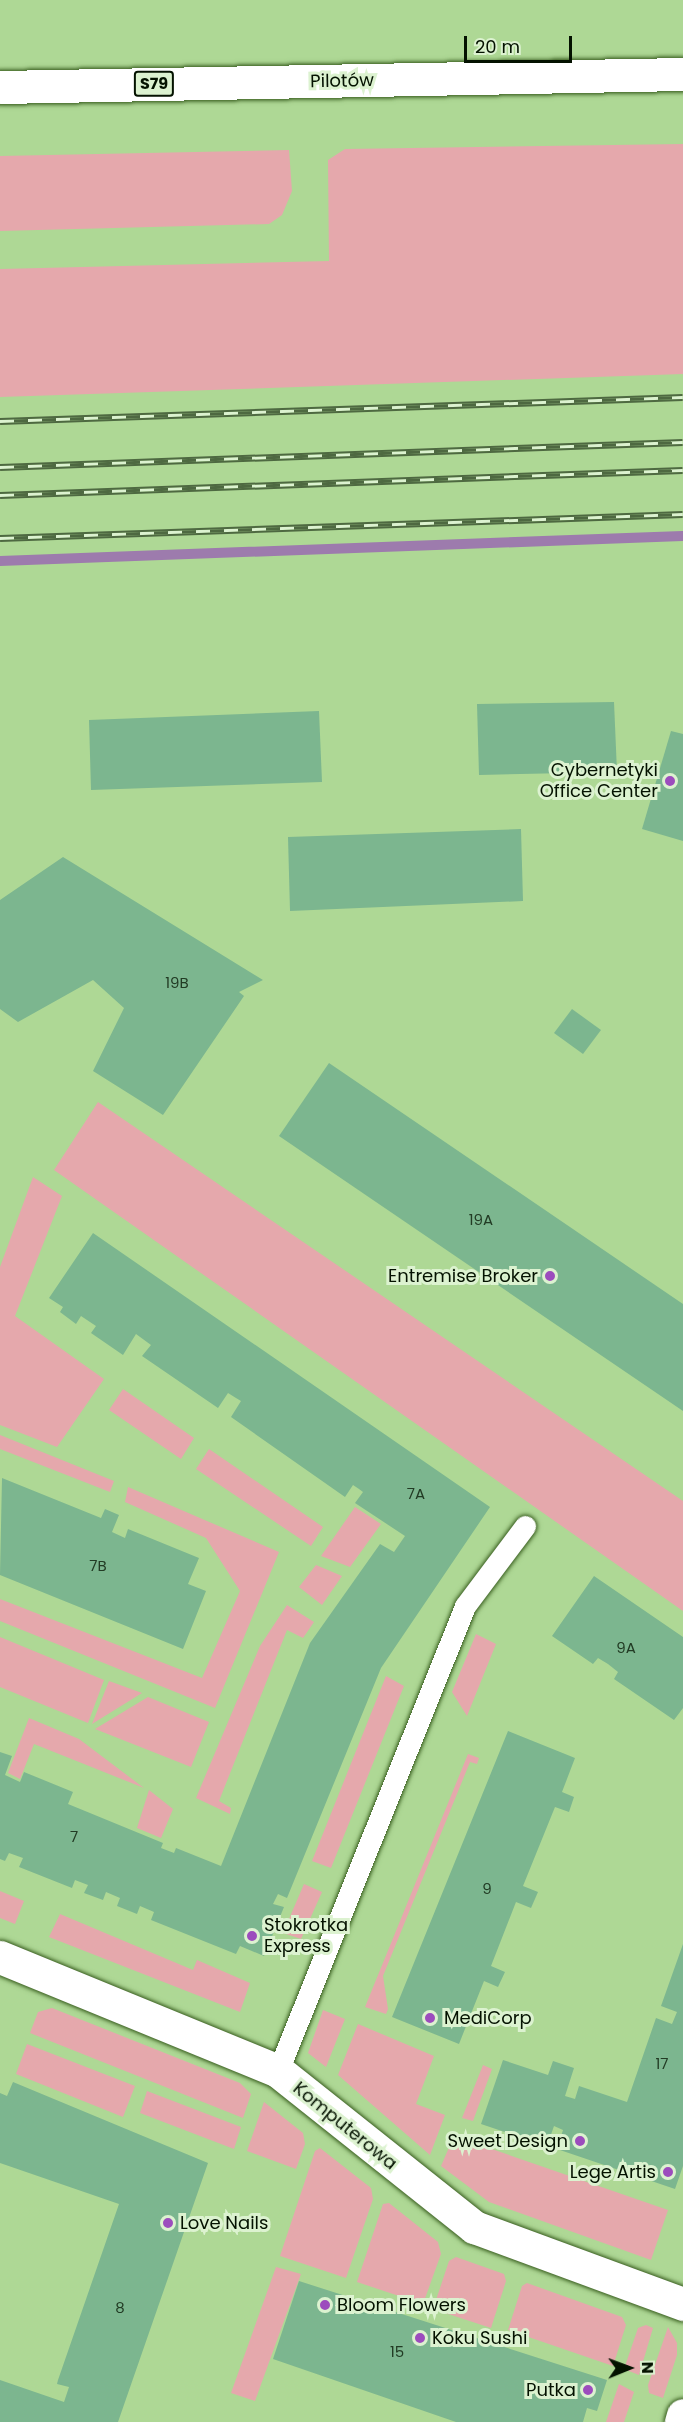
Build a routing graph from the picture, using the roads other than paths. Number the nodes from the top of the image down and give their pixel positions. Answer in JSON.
{"nodes":[{"id":1,"x":683,"y":74,"type":"edge"},
{"id":2,"x":0,"y":87,"type":"edge"},
{"id":3,"x":525,"y":1526,"type":"dead end"},
{"id":4,"x":0,"y":1957,"type":"edge"},
{"id":5,"x":278,"y":2071,"type":"junction"},
{"id":6,"x":683,"y":2304,"type":"edge"},
{"id":7,"x":683,"y":2415,"type":"edge"},
{"id":8,"x":681,"y":2422,"type":"edge"}],
"edges":[{"from":1,"to":2,"type":"main road","name":"Pilotów","number":"S79"},
{"from":3,"to":5,"type":"lane"},
{"from":4,"to":5,"type":"main road","name":"Komputerowa"},
{"from":5,"to":6,"type":"main road","name":"Komputerowa"},
{"from":7,"to":8,"type":"main road"}]}
